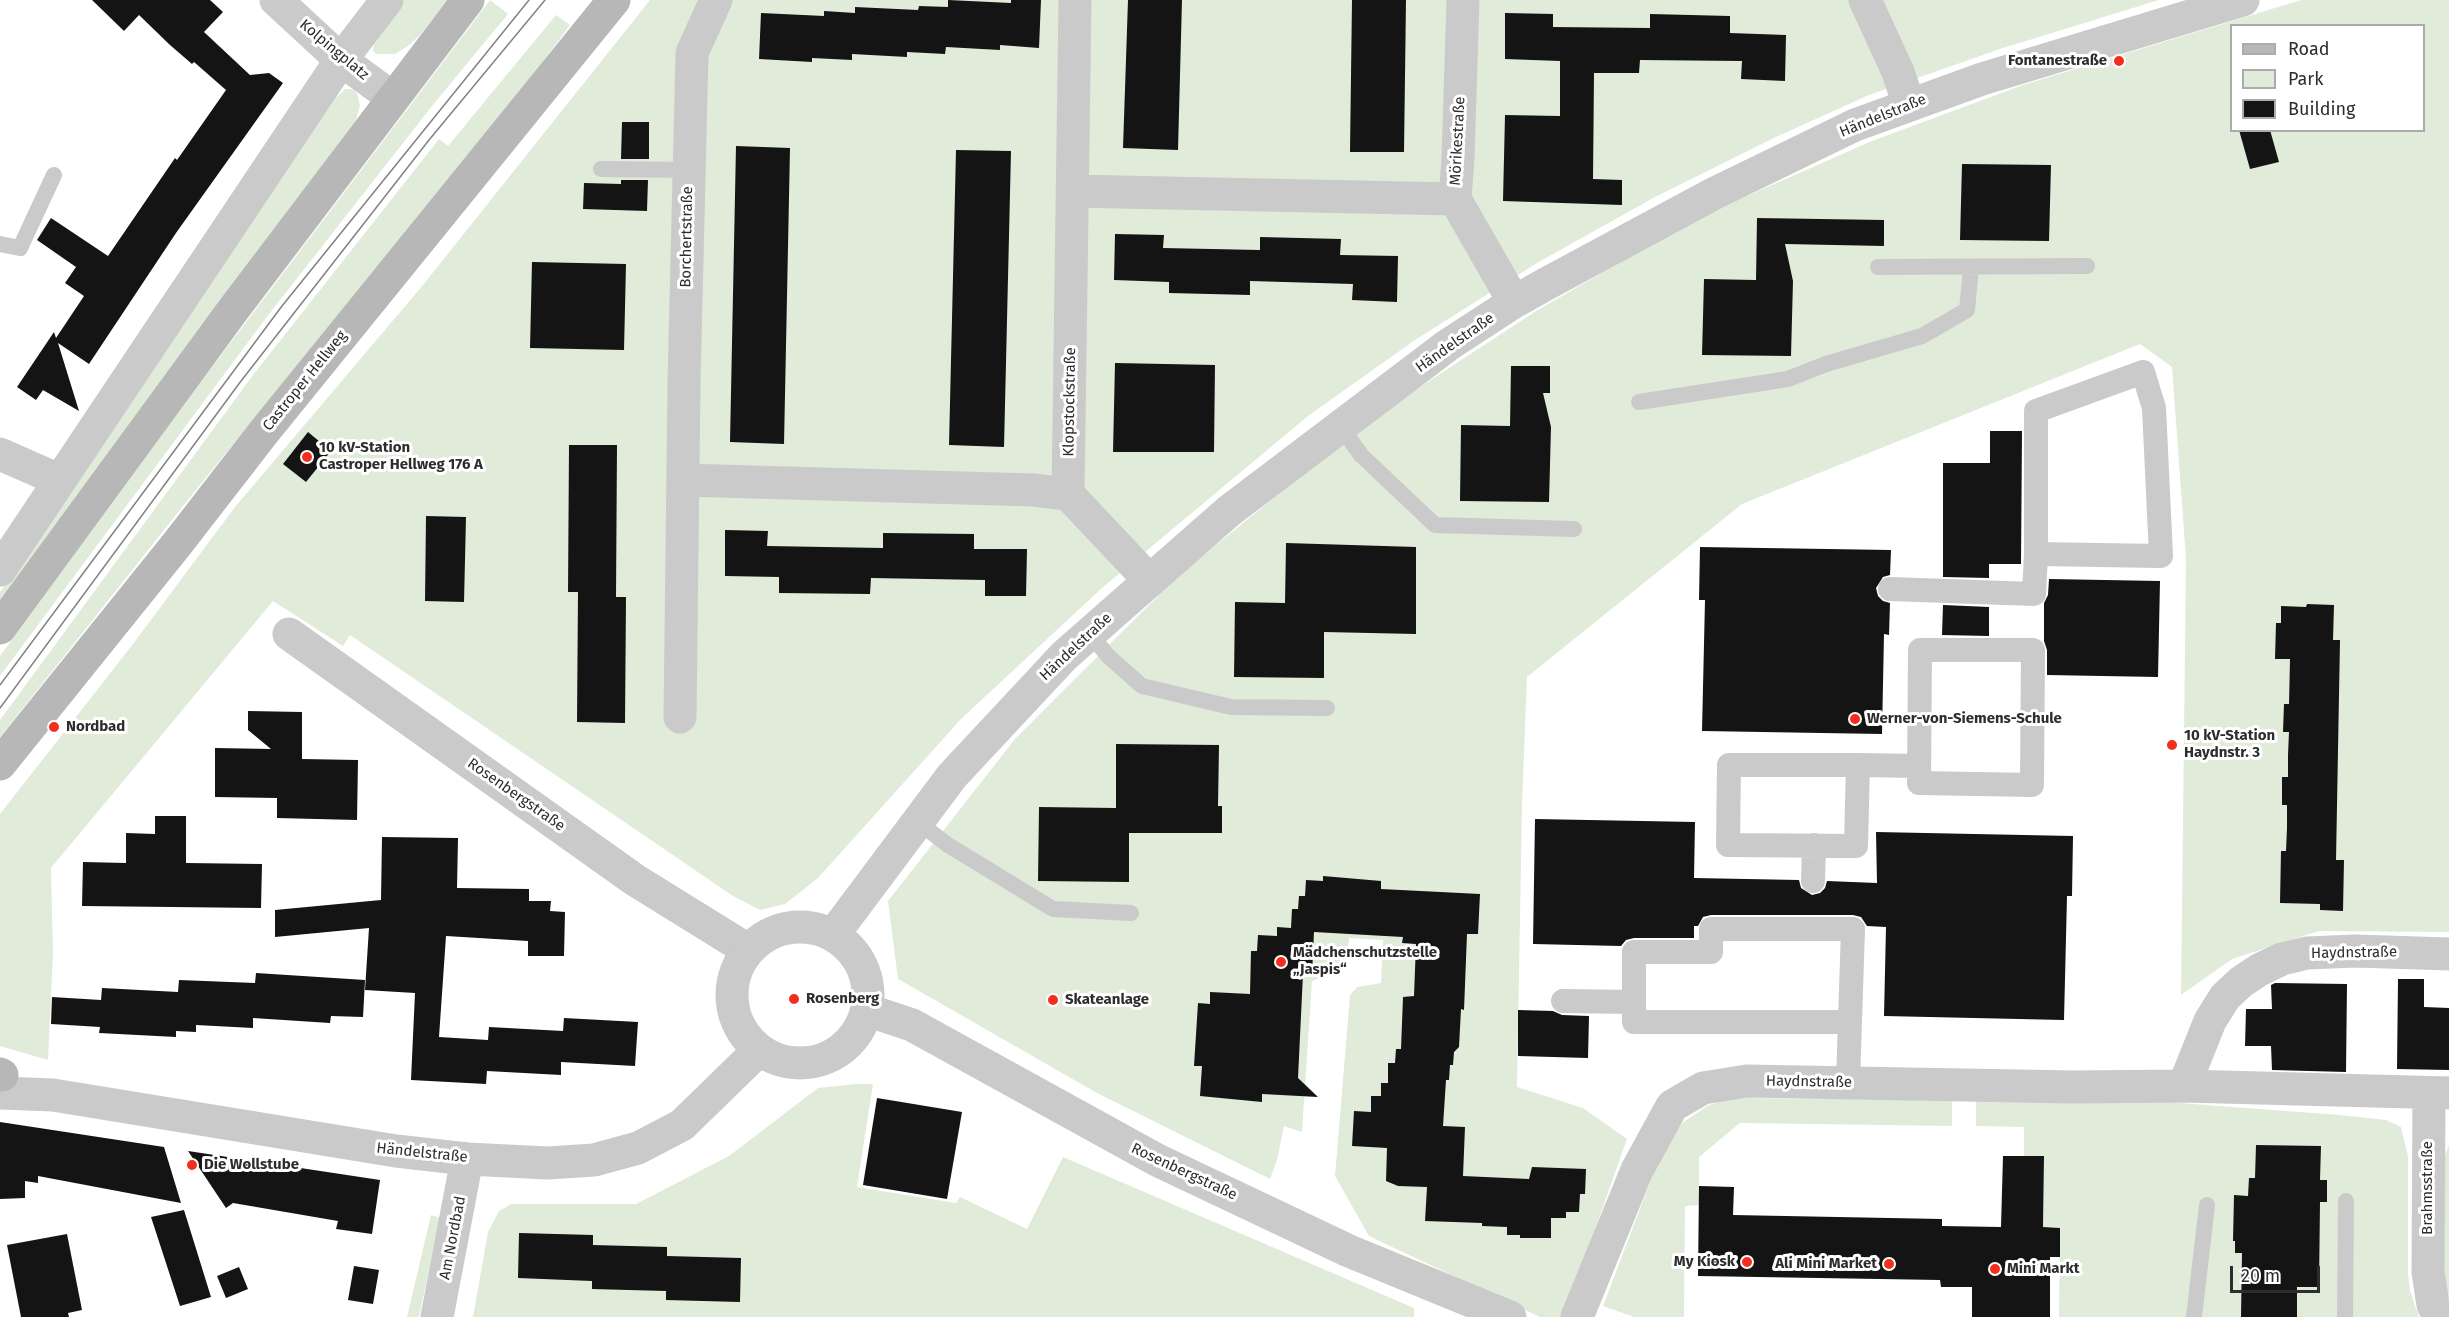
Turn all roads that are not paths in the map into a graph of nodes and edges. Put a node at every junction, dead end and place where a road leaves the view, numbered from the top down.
1 (276, 0) edge
2 (387, 0) edge
3 (468, 0) edge
4 (614, 0) edge
5 (716, 0) edge
6 (1075, 0) edge
7 (1463, 0) edge
8 (1865, 0) edge
9 (2243, 0) edge
10 (341, 60) junction
11 (393, 98) junction
12 (1910, 105) junction
13 (601, 169) dead end
14 (688, 170) junction
15 (54, 175) dead end
16 (1072, 191) junction
17 (1455, 199) junction
18 (0, 244) edge
19 (2087, 266) dead end
20 (1878, 267) dead end
21 (1971, 268) junction
22 (1514, 302) junction
23 (1639, 402) dead end
24 (1341, 427) junction
25 (0, 454) edge
26 (59, 480) junction
27 (683, 480) junction
28 (1068, 494) junction
29 (1574, 529) dead end
30 (2036, 554) junction
31 (0, 570) edge
32 (1150, 580) junction
33 (1890, 589) dead end
34 (0, 628) edge
35 (1089, 633) junction
36 (289, 634) dead end
37 (1327, 708) dead end
38 (680, 717) dead end
39 (0, 764) edge
40 (1858, 765) junction
41 (1919, 766) junction
42 (919, 823) junction
43 (1814, 845) junction
44 (1813, 881) dead end
45 (1131, 913) dead end
46 (833, 935) junction
47 (748, 950) junction
48 (2449, 954) edge
49 (1563, 1001) dead end
50 (1634, 1002) junction
51 (867, 1010) junction
52 (1849, 1022) junction
53 (758, 1051) junction
54 (0, 1079) edge
55 (1848, 1082) junction
56 (2184, 1086) junction
57 (2439, 1093) edge
58 (467, 1159) junction
59 (2346, 1201) dead end
60 (2207, 1205) dead end
61 (437, 1317) edge
62 (1510, 1317) edge
63 (1577, 1317) edge
64 (2194, 1317) edge
65 (2345, 1317) edge
66 (2439, 1317) edge

1 - 10 street, Kolpingplatz
2 - 10 street
3 - 11 main road
4 - 39 main road, Castroper Hellweg
5 - 14 street, Borchertstraße
6 - 16 street, Klopstockstraße
7 - 17 street, Mörikestraße
8 - 12 street
9 - 12 street, Händelstraße
10 - 11 street, Kolpingplatz
10 - 26 street
11 - 34 main road
12 - 22 street, Händelstraße
13 - 14 lane
14 - 27 street, Borchertstraße
15 - 18 lane
16 - 17 street
16 - 28 street, Klopstockstraße
17 - 22 street, Mörikestraße
19 - 21 lane
20 - 21 lane
21 - 23 lane
22 - 24 street, Händelstraße
24 - 29 lane
24 - 32 street, Händelstraße
25 - 26 street
26 - 31 street
27 - 28 street
27 - 38 street, Borchertstraße
28 - 32 street
30 - 30 street
30 - 33 street
32 - 35 street, Händelstraße
35 - 37 lane
35 - 42 street, Händelstraße
36 - 47 street, Rosenbergstraße
40 - 41 street
40 - 43 street
40 - 43 street
41 - 41 street
42 - 45 lane
42 - 46 street, Händelstraße
43 - 44 street
46 - 47 street
46 - 51 street
47 - 53 street
48 - 56 street, Haydnstraße
49 - 50 street
50 - 52 street
50 - 52 street
51 - 53 street
51 - 62 street, Rosenbergstraße
52 - 55 street
53 - 58 street, Händelstraße
54 - 58 street, Händelstraße
55 - 56 street, Haydnstraße
55 - 63 street, Haydnstraße
56 - 57 street, Haydnstraße
57 - 66 street, Brahmsstraße
58 - 61 street, Am Nordbad
59 - 65 lane
60 - 64 lane

